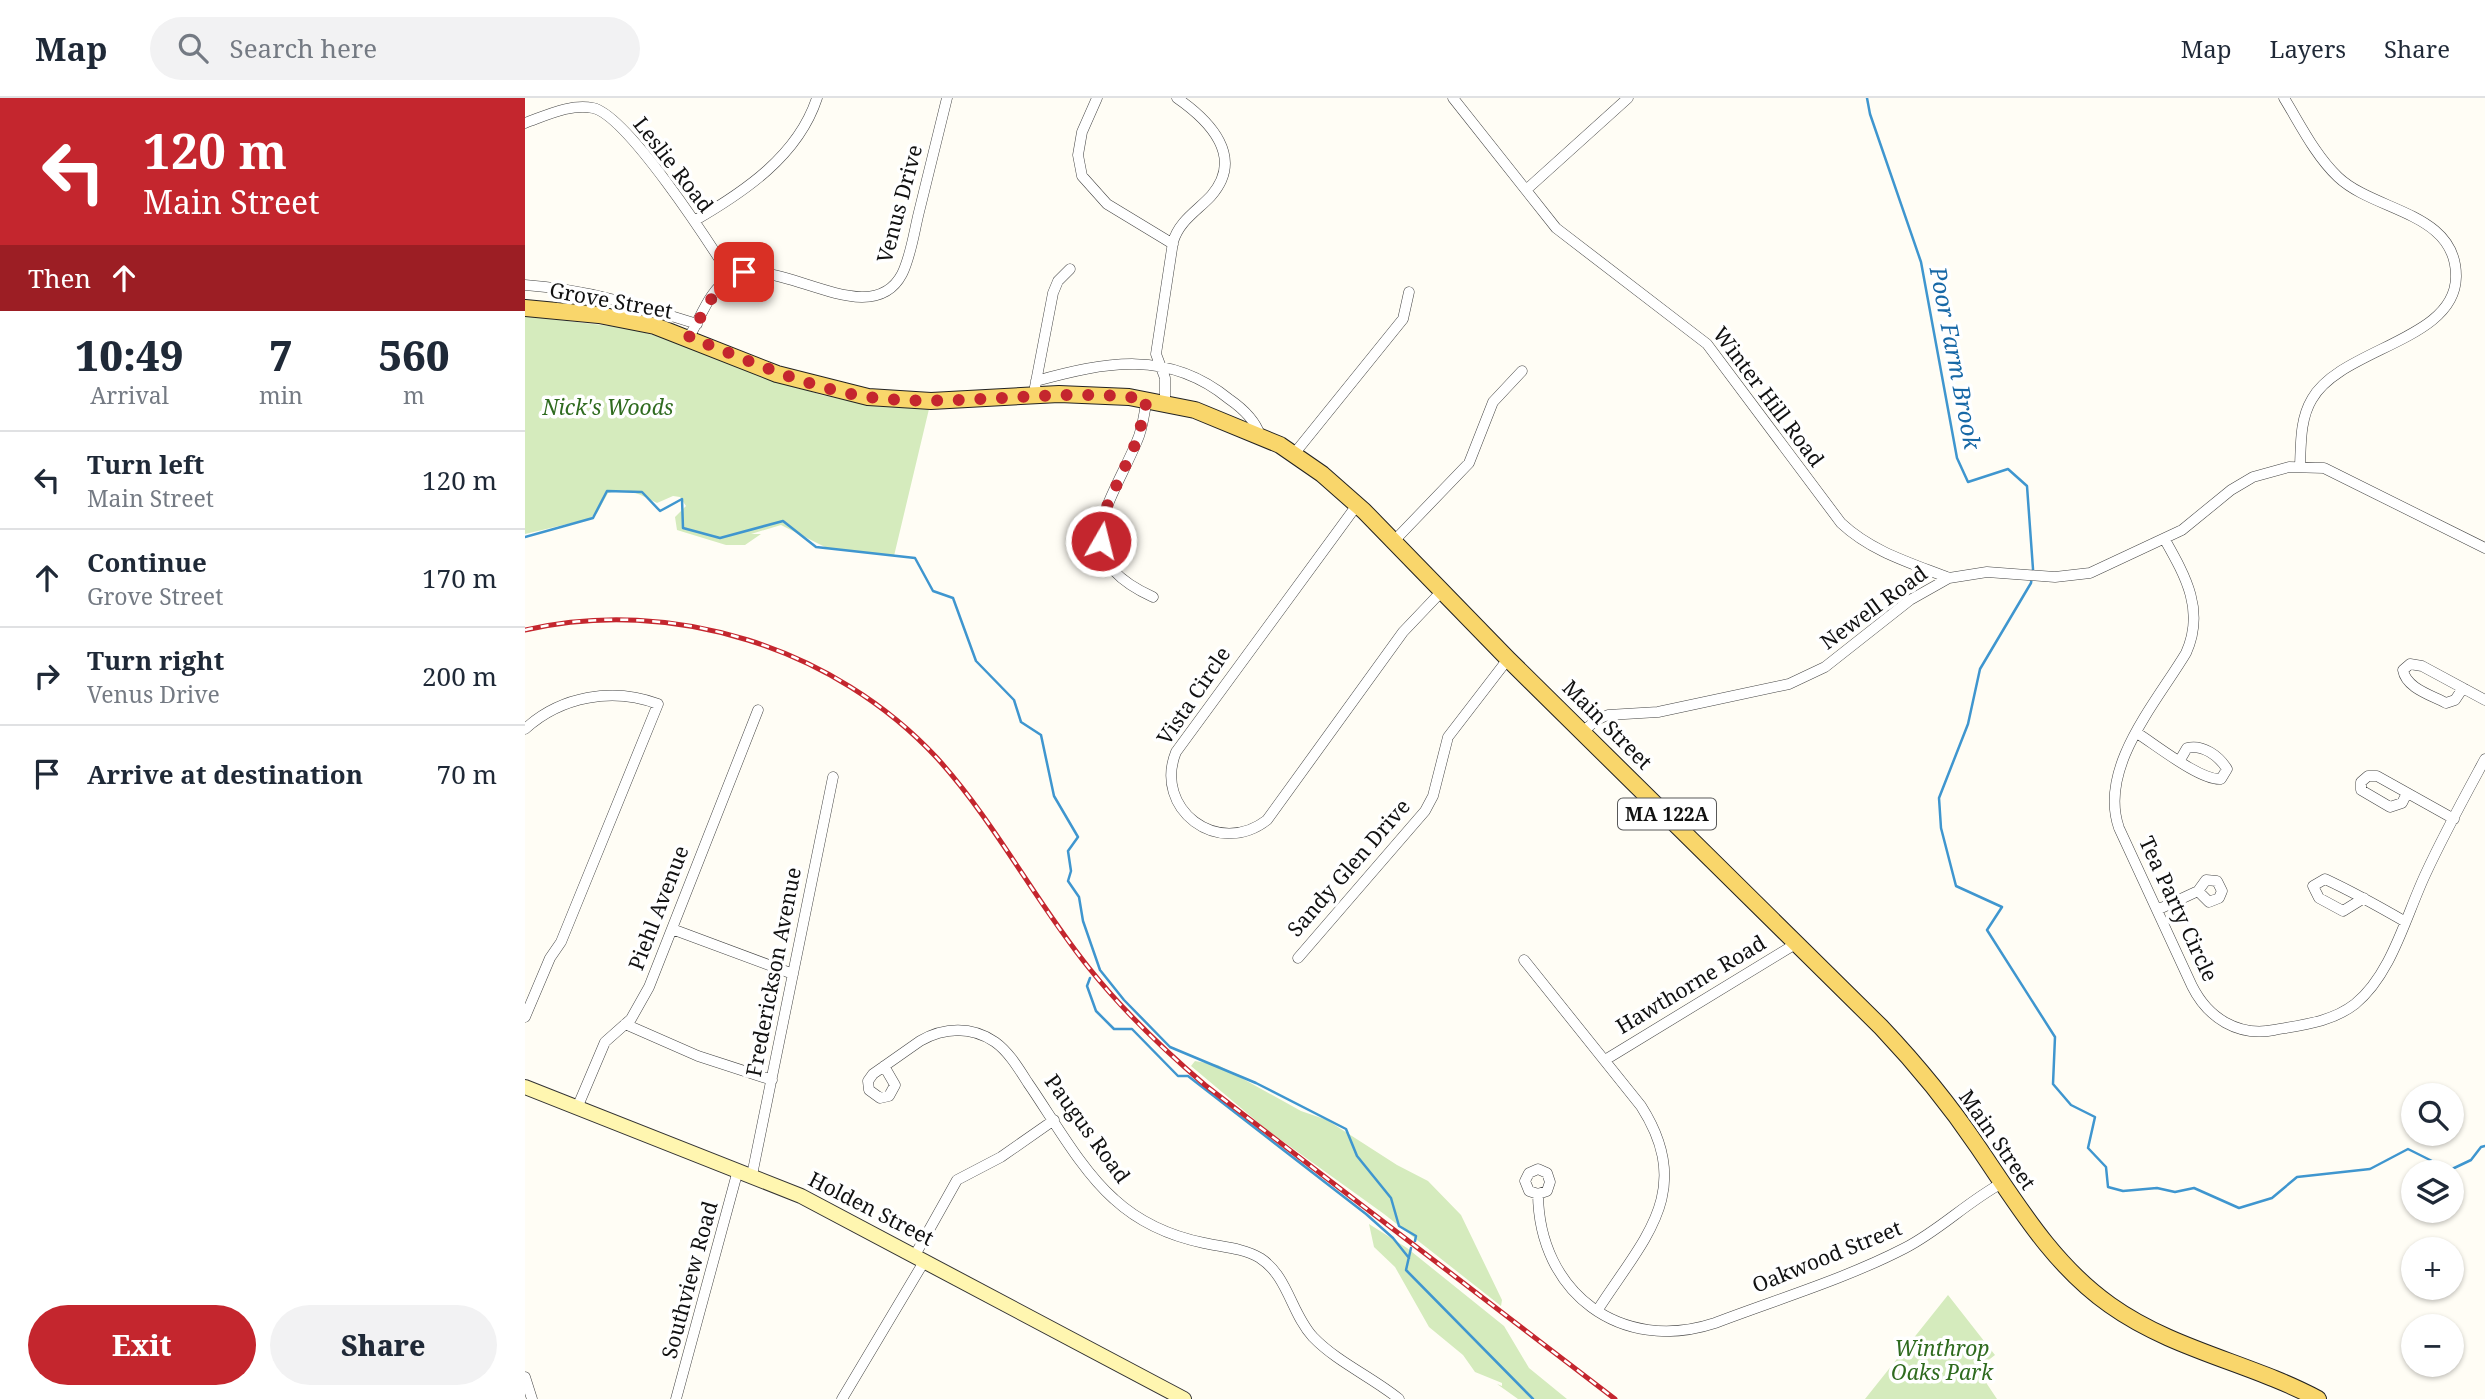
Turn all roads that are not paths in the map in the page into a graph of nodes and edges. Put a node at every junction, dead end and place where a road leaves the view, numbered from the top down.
1 (817, 98) edge
2 (947, 98) edge
3 (1097, 98) edge
4 (1177, 98) edge
5 (1453, 98) edge
6 (1628, 98) edge
7 (2284, 98) edge
8 (525, 123) edge
9 (1526, 190) junction
10 (694, 221) junction
11 (1173, 244) junction
12 (1070, 269) dead end
13 (731, 277) junction
14 (525, 285) edge
15 (1409, 292) dead end
16 (525, 308) edge
17 (693, 331) junction
18 (1160, 366) junction
19 (1522, 371) dead end
20 (1035, 388) junction
21 (1147, 399) junction
22 (931, 401) joint
23 (1165, 402) junction
24 (1260, 435) junction
25 (1294, 454) junction
26 (2300, 466) junction
27 (1357, 505) junction
28 (2165, 540) junction
29 (1394, 541) junction
30 (2485, 548) edge
31 (1949, 578) junction
32 (1442, 591) junction
33 (1153, 597) dead end
34 (1508, 659) junction
35 (2463, 688) junction
36 (2485, 700) edge
37 (758, 710) dead end
38 (525, 729) edge
39 (1584, 731) junction
40 (2137, 733) junction
41 (2485, 759) edge
42 (2180, 760) junction
43 (833, 777) dead end
44 (2407, 793) dead end
45 (2454, 819) junction
46 (2199, 891) dead end
47 (2364, 898) junction
48 (2157, 910) junction
49 (2404, 921) junction
50 (672, 929) junction
51 (1797, 943) junction
52 (1298, 958) dead end
53 (1524, 960) dead end
54 (793, 974) junction
55 (525, 1017) edge
56 (625, 1024) junction
57 (1605, 1060) junction
58 (884, 1066) dead end
59 (772, 1080) junction
60 (525, 1087) edge
61 (577, 1108) junction
62 (1053, 1119) junction
63 (745, 1173) junction
64 (2002, 1183) junction
65 (1538, 1195) dead end
66 (920, 1258) junction
67 (1597, 1311) junction
68 (525, 1377) edge
69 (532, 1399) edge
70 (676, 1399) edge
71 (842, 1399) edge
72 (1184, 1399) edge
73 (1399, 1399) edge
74 (2318, 1399) edge

1 - 10 street
2 - 13 street, Venus Drive
3 - 11 street
4 - 11 street
5 - 9 street, Winter Hill Road
6 - 9 street
7 - 26 street
8 - 10 street, Leslie Road
9 - 31 street, Winter Hill Road
10 - 13 street, Leslie Road
11 - 18 street
12 - 20 street
13 - 17 street
14 - 17 street
15 - 25 street
16 - 17 main road, Grove Street / MA 122A
17 - 22 main road, Grove Street / MA 122A
18 - 20 street
18 - 23 street
18 - 24 street
19 - 29 street
20 - 21 main road, Main Street / MA 122A
20 - 22 main road, Main Street / MA 122A
21 - 23 main road, Main Street / MA 122A
21 - 33 street
23 - 24 main road, Main Street / MA 122A
24 - 25 main road, Main Street / MA 122A
25 - 27 main road, Main Street / MA 122A
26 - 28 street, Newell Road
26 - 30 street, Newell Road
27 - 29 main road, Main Street / MA 122A
27 - 32 street, Vista Circle
28 - 31 street, Newell Road
28 - 40 street, Tea Party Circle
29 - 32 main road, Main Street / MA 122A
31 - 39 street, Newell Road
32 - 34 main road, Main Street / MA 122A
34 - 39 main road, Main Street / MA 122A
34 - 52 street, Sandy Glen Drive
35 - 35 street
35 - 36 street
37 - 50 street, Piehl Avenue
38 - 55 street
39 - 51 main road, Main Street / MA 122A
40 - 42 street
40 - 48 street, Tea Party Circle
41 - 45 street, Tea Party Circle
42 - 42 street
43 - 54 street, Frederickson Avenue
44 - 45 street
45 - 49 street, Tea Party Circle
46 - 48 street
47 - 47 street
47 - 49 street
48 - 49 street, Tea Party Circle
50 - 54 street
50 - 56 street, Piehl Avenue
51 - 57 street, Hawthorne Road
51 - 64 main road, Main Street / MA 122A
53 - 57 street
54 - 59 street, Frederickson Avenue
56 - 59 street
56 - 61 street, Piehl Avenue
57 - 67 street
58 - 62 street, Paugus Road
59 - 63 street, Frederickson Avenue
60 - 61 main road, Holden Street
61 - 63 main road, Holden Street
62 - 66 street
62 - 73 street, Paugus Road
63 - 66 main road, Holden Street
63 - 70 street, Southview Road
64 - 67 street, Oakwood Street
64 - 74 main road, Main Street / MA 122A
65 - 67 street, Oakwood Street
66 - 71 street
66 - 72 main road, Holden Street
68 - 69 street

